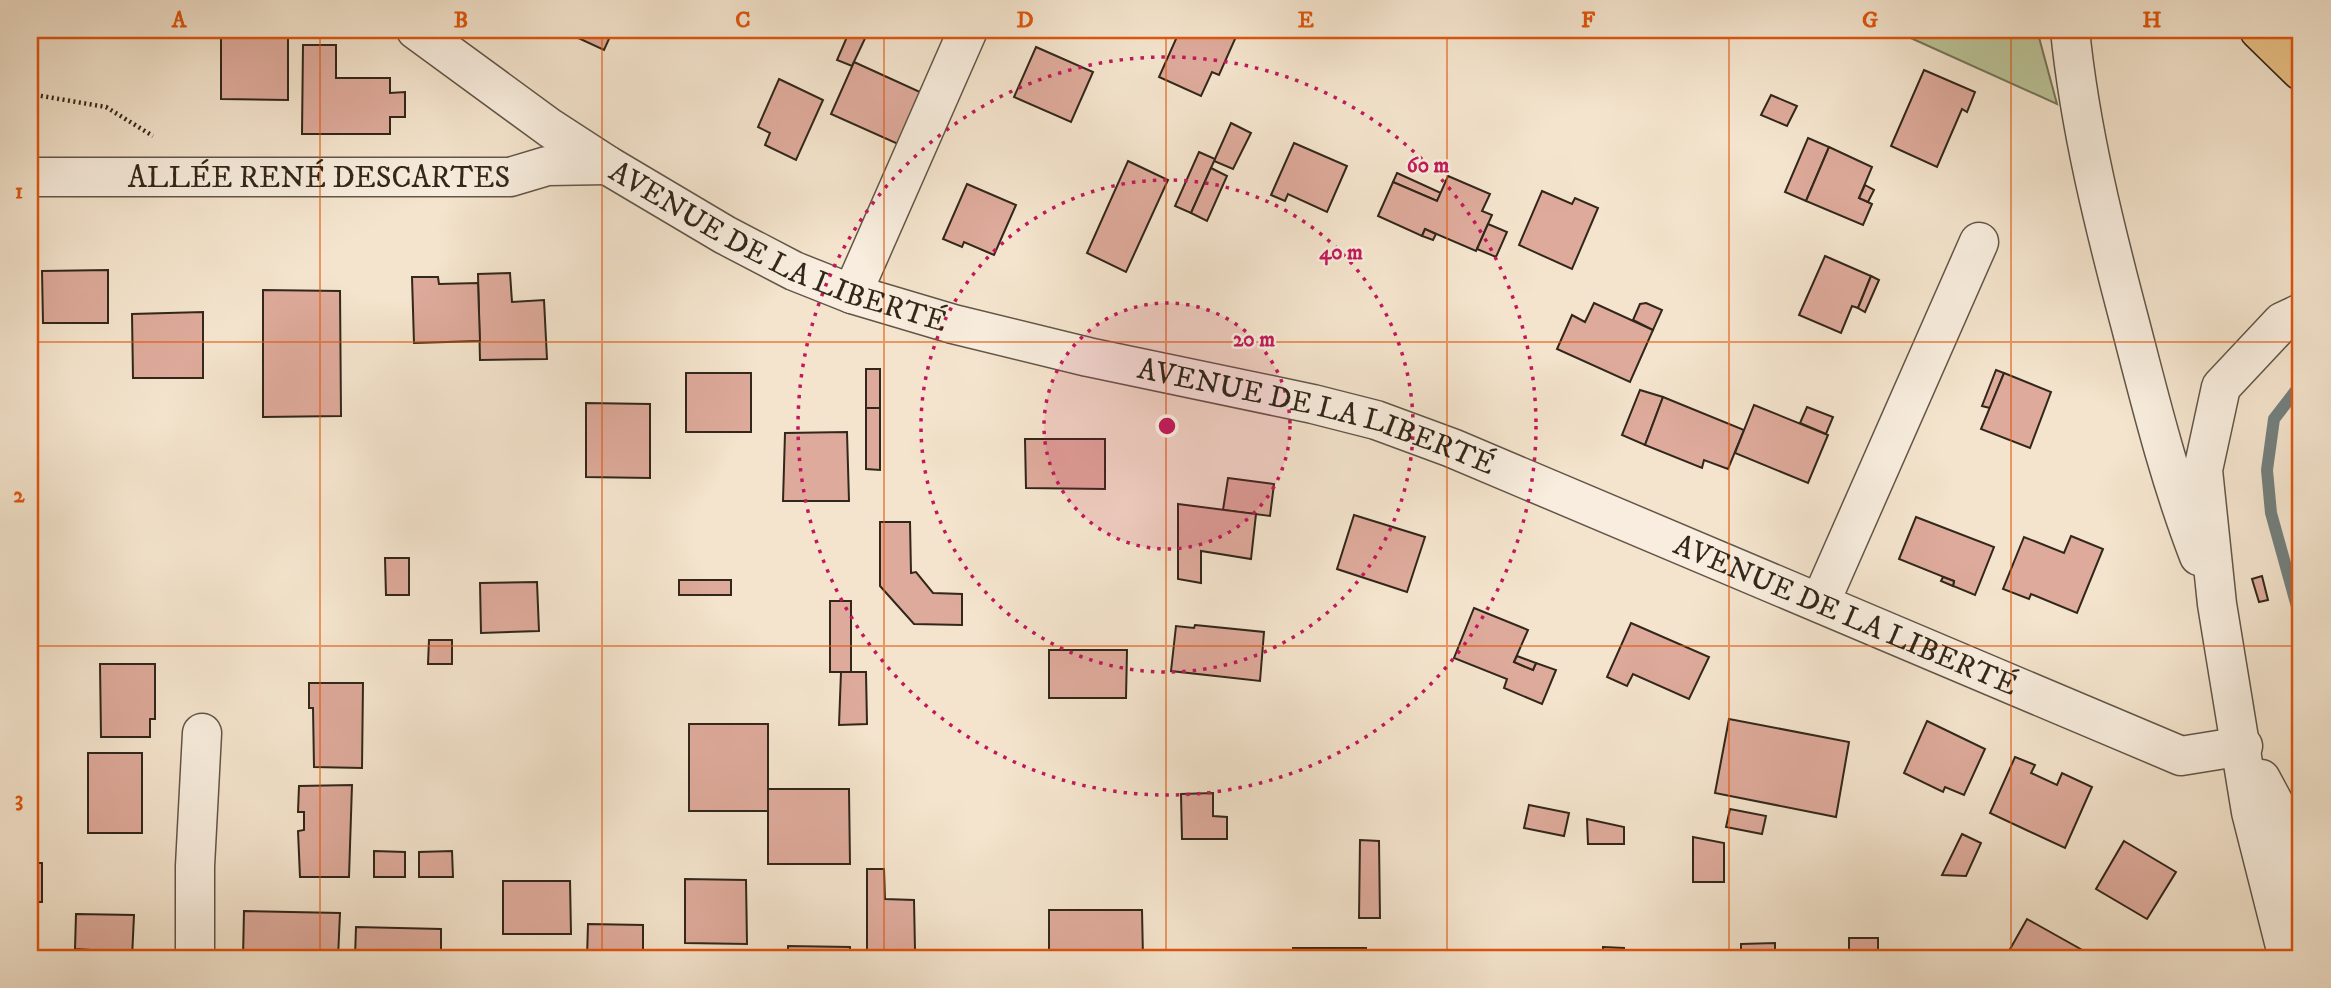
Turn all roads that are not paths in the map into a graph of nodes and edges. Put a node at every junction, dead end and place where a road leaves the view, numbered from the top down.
1 (416, 30) edge
2 (968, 30) edge
3 (2070, 30) edge
4 (2259, 30) edge
5 (2301, 71) edge
6 (607, 165) junction
7 (30, 177) edge
8 (1979, 242) dead end
9 (852, 294) junction
10 (2301, 313) edge
11 (1820, 603) junction
12 (2217, 604) junction
13 (202, 733) dead end
14 (2243, 746) junction
15 (2301, 883) edge
16 (195, 958) edge
17 (2288, 958) edge

1 - 6 street, AVENUE DE LA LIBERTÉ
2 - 9 street
3 - 12 street
4 - 5 main road
6 - 7 street, ALLÉE RENÉ DESCARTES
6 - 9 street, AVENUE DE LA LIBERTÉ
8 - 11 street
9 - 11 street, AVENUE DE LA LIBERTÉ
10 - 12 street
11 - 14 street, AVENUE DE LA LIBERTÉ
12 - 14 street
13 - 16 street
14 - 15 street
14 - 17 street

